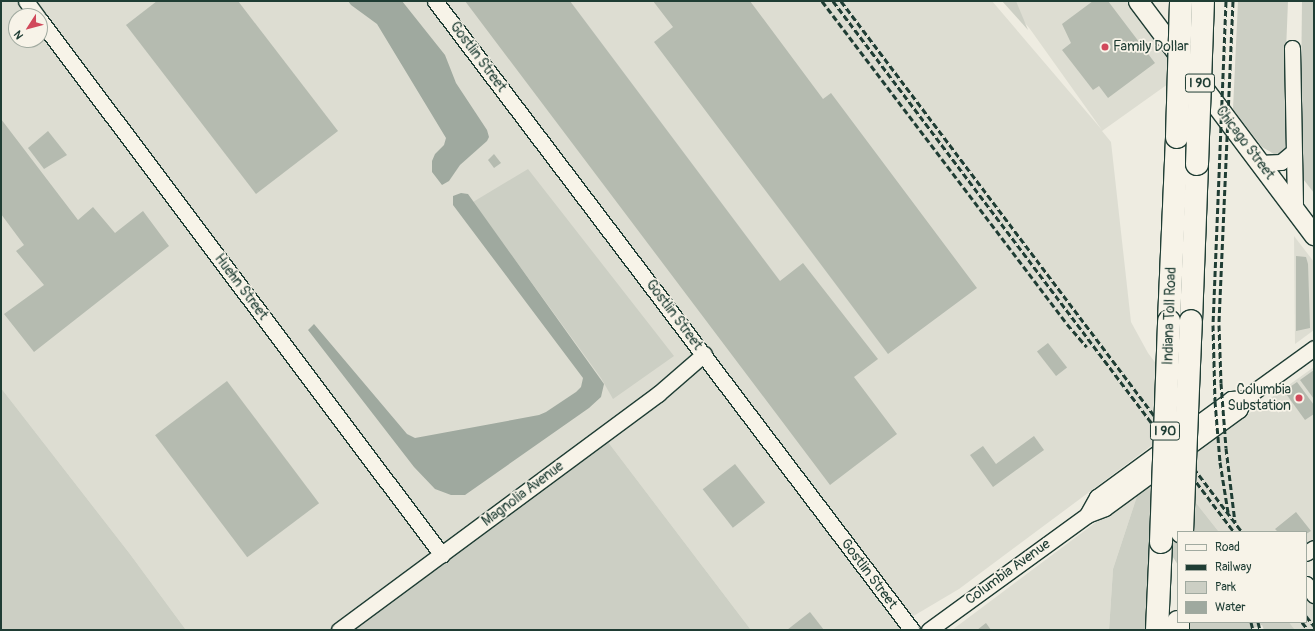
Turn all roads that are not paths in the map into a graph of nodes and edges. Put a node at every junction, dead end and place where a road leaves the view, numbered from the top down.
1 (435, 1) edge
2 (1138, 1) edge
3 (1182, 1) edge
4 (1203, 1) edge
5 (48, 31) edge
6 (1292, 48) dead end
7 (1294, 152) junction
8 (1260, 163) junction
9 (1295, 209) junction
10 (1314, 234) edge
11 (1314, 348) edge
12 (704, 354) junction
13 (1182, 531) edge
14 (442, 555) junction
15 (1307, 585) edge
16 (1314, 595) edge
17 (339, 630) edge
18 (912, 630) edge
19 (929, 630) edge
20 (1157, 630) edge

1 - 12 street, Gostlin Street
2 - 8 main road, Chicago Street
3 - 20 highway, Indiana Toll Road / I 90, bridge
4 - 13 highway, Indiana Toll Road / I 90, bridge
5 - 14 street, Huehn Street
6 - 7 street
7 - 8 street
7 - 9 street
8 - 9 main road, Chicago Street
9 - 10 main road, Chicago Street
11 - 19 street, Columbia Avenue
12 - 14 street, Magnolia Avenue
12 - 18 street, Gostlin Street
14 - 17 street, Magnolia Avenue
15 - 16 street

